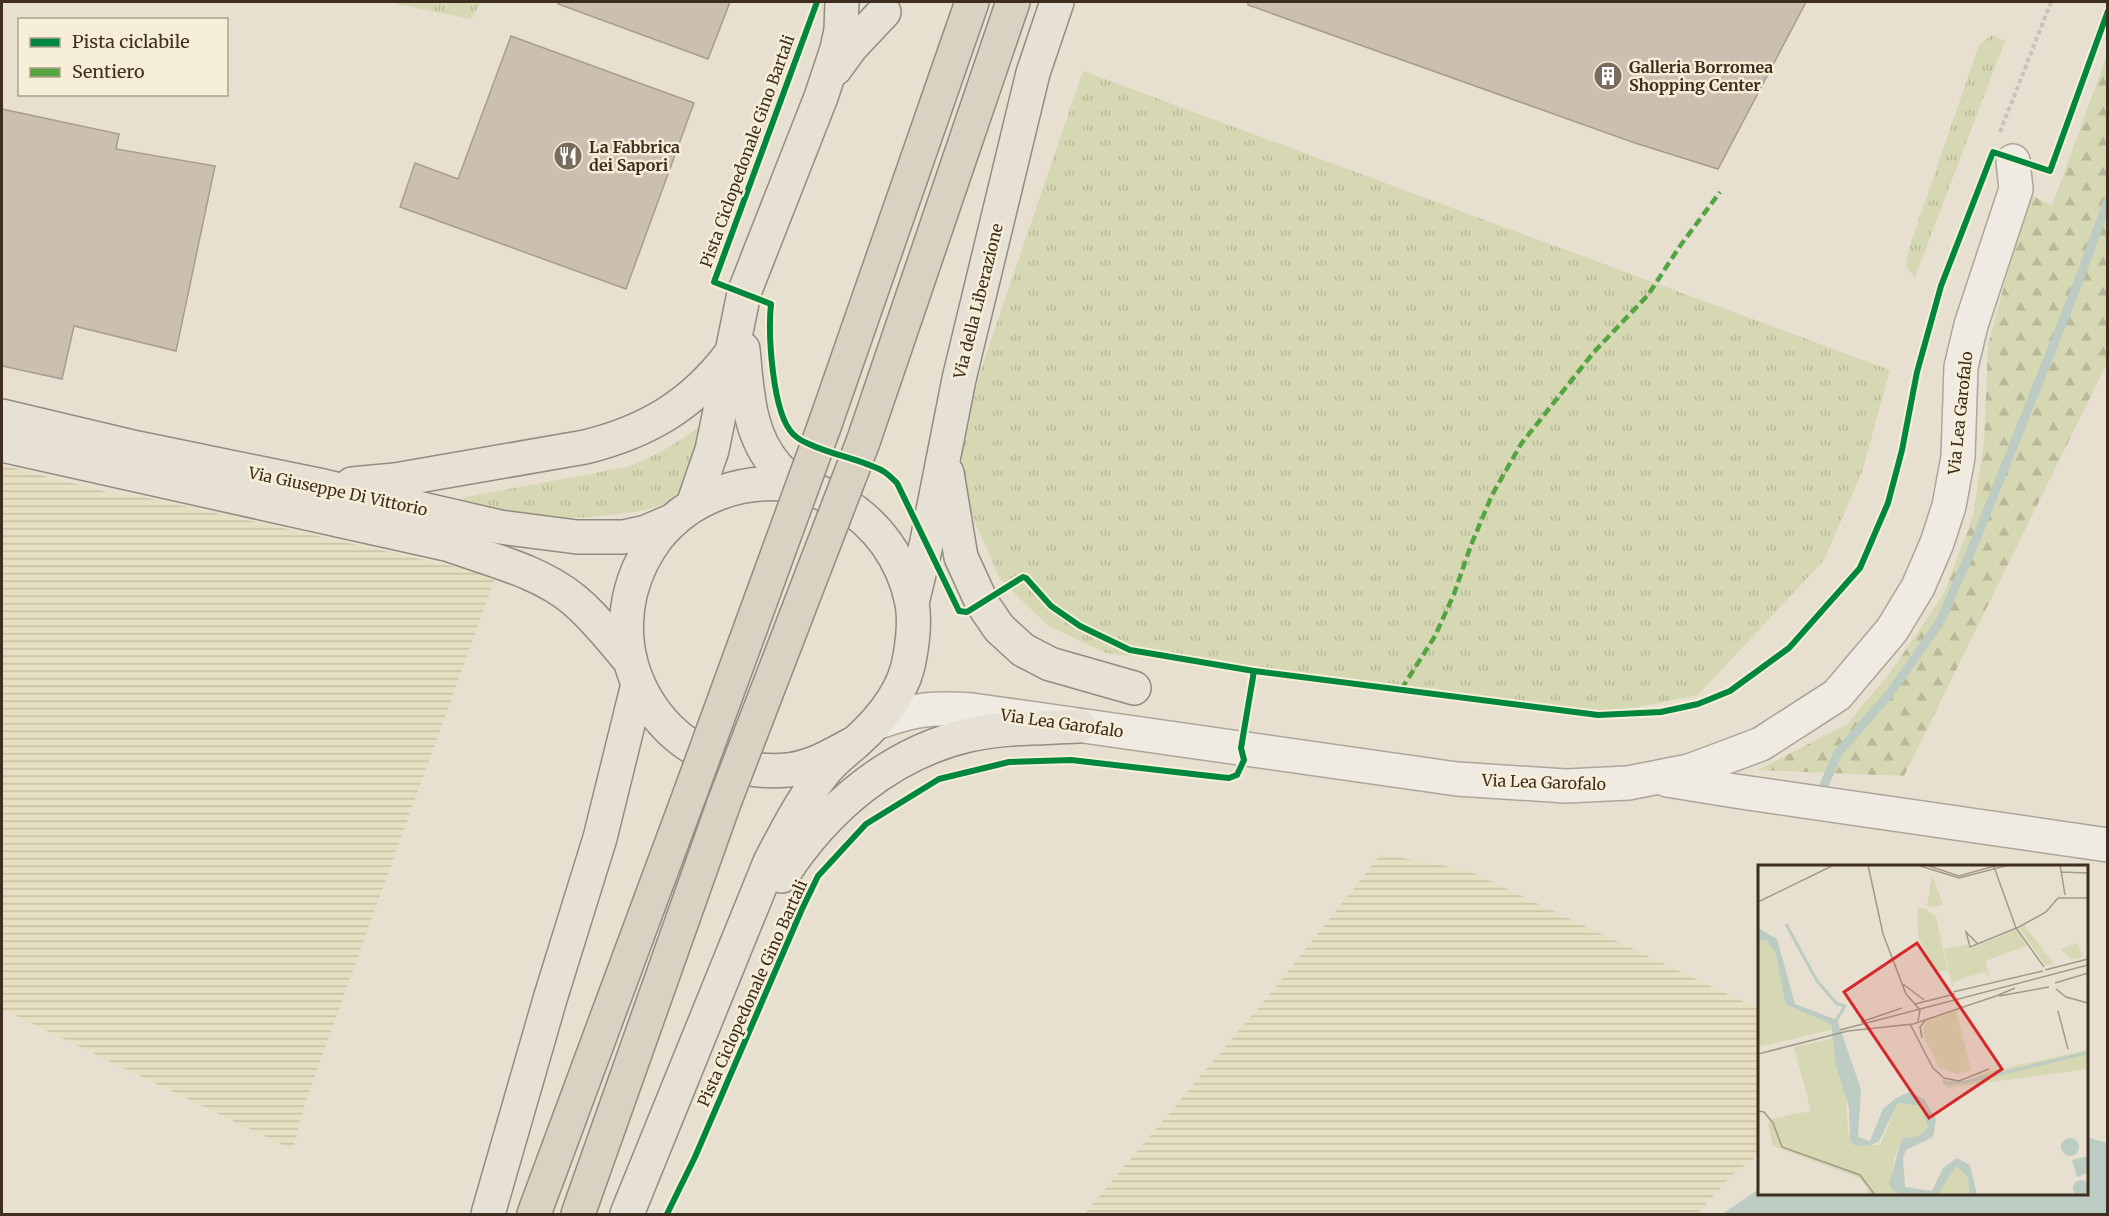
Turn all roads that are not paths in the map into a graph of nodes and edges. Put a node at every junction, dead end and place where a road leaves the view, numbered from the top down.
1 (844, 2) edge
2 (972, 2) edge
3 (1013, 2) edge
4 (1057, 2) edge
5 (890, 7) edge
6 (821, 98) junction
7 (2005, 151) road end
8 (740, 314) junction
9 (730, 356) junction
10 (2, 416) edge
11 (2, 445) edge
12 (944, 450) junction
13 (323, 486) junction
14 (798, 486) junction
15 (684, 512) junction
16 (912, 603) junction
17 (634, 673) junction
18 (1134, 688) dead end
19 (1079, 726) junction
20 (866, 733) junction
21 (1734, 753) junction
22 (1655, 778) junction
23 (1779, 798) junction
24 (2108, 845) edge
25 (698, 1037) junction
26 (488, 1215) edge
27 (534, 1215) edge
28 (578, 1215) edge
29 (627, 1215) edge

1 - 5 main road
1 - 6 main road
2 - 27 highway, bridge
3 - 28 highway, bridge
4 - 12 main road, Via della Liberazione
5 - 6 main road
6 - 8 main road
7 - 21 street, Via Lea Garofalo
8 - 9 main road
8 - 14 main road
9 - 13 main road
9 - 15 main road
10 - 13 main road, Via Giuseppe Di Vittorio
11 - 17 main road, Via Giuseppe Di Vittorio
12 - 16 main road, Via della Liberazione
12 - 18 main road
13 - 15 main road, Via Giuseppe Di Vittorio
14 - 15 main road, Via Giuseppe Di Vittorio
14 - 16 main road
15 - 17 main road
16 - 20 main road
17 - 20 main road
17 - 26 main road
19 - 20 street, Via Lea Garofalo
19 - 22 street, Via Lea Garofalo
19 - 25 main road
20 - 25 main road
21 - 22 street, Via Lea Garofalo
21 - 23 street
22 - 23 street
23 - 24 street
25 - 29 main road

